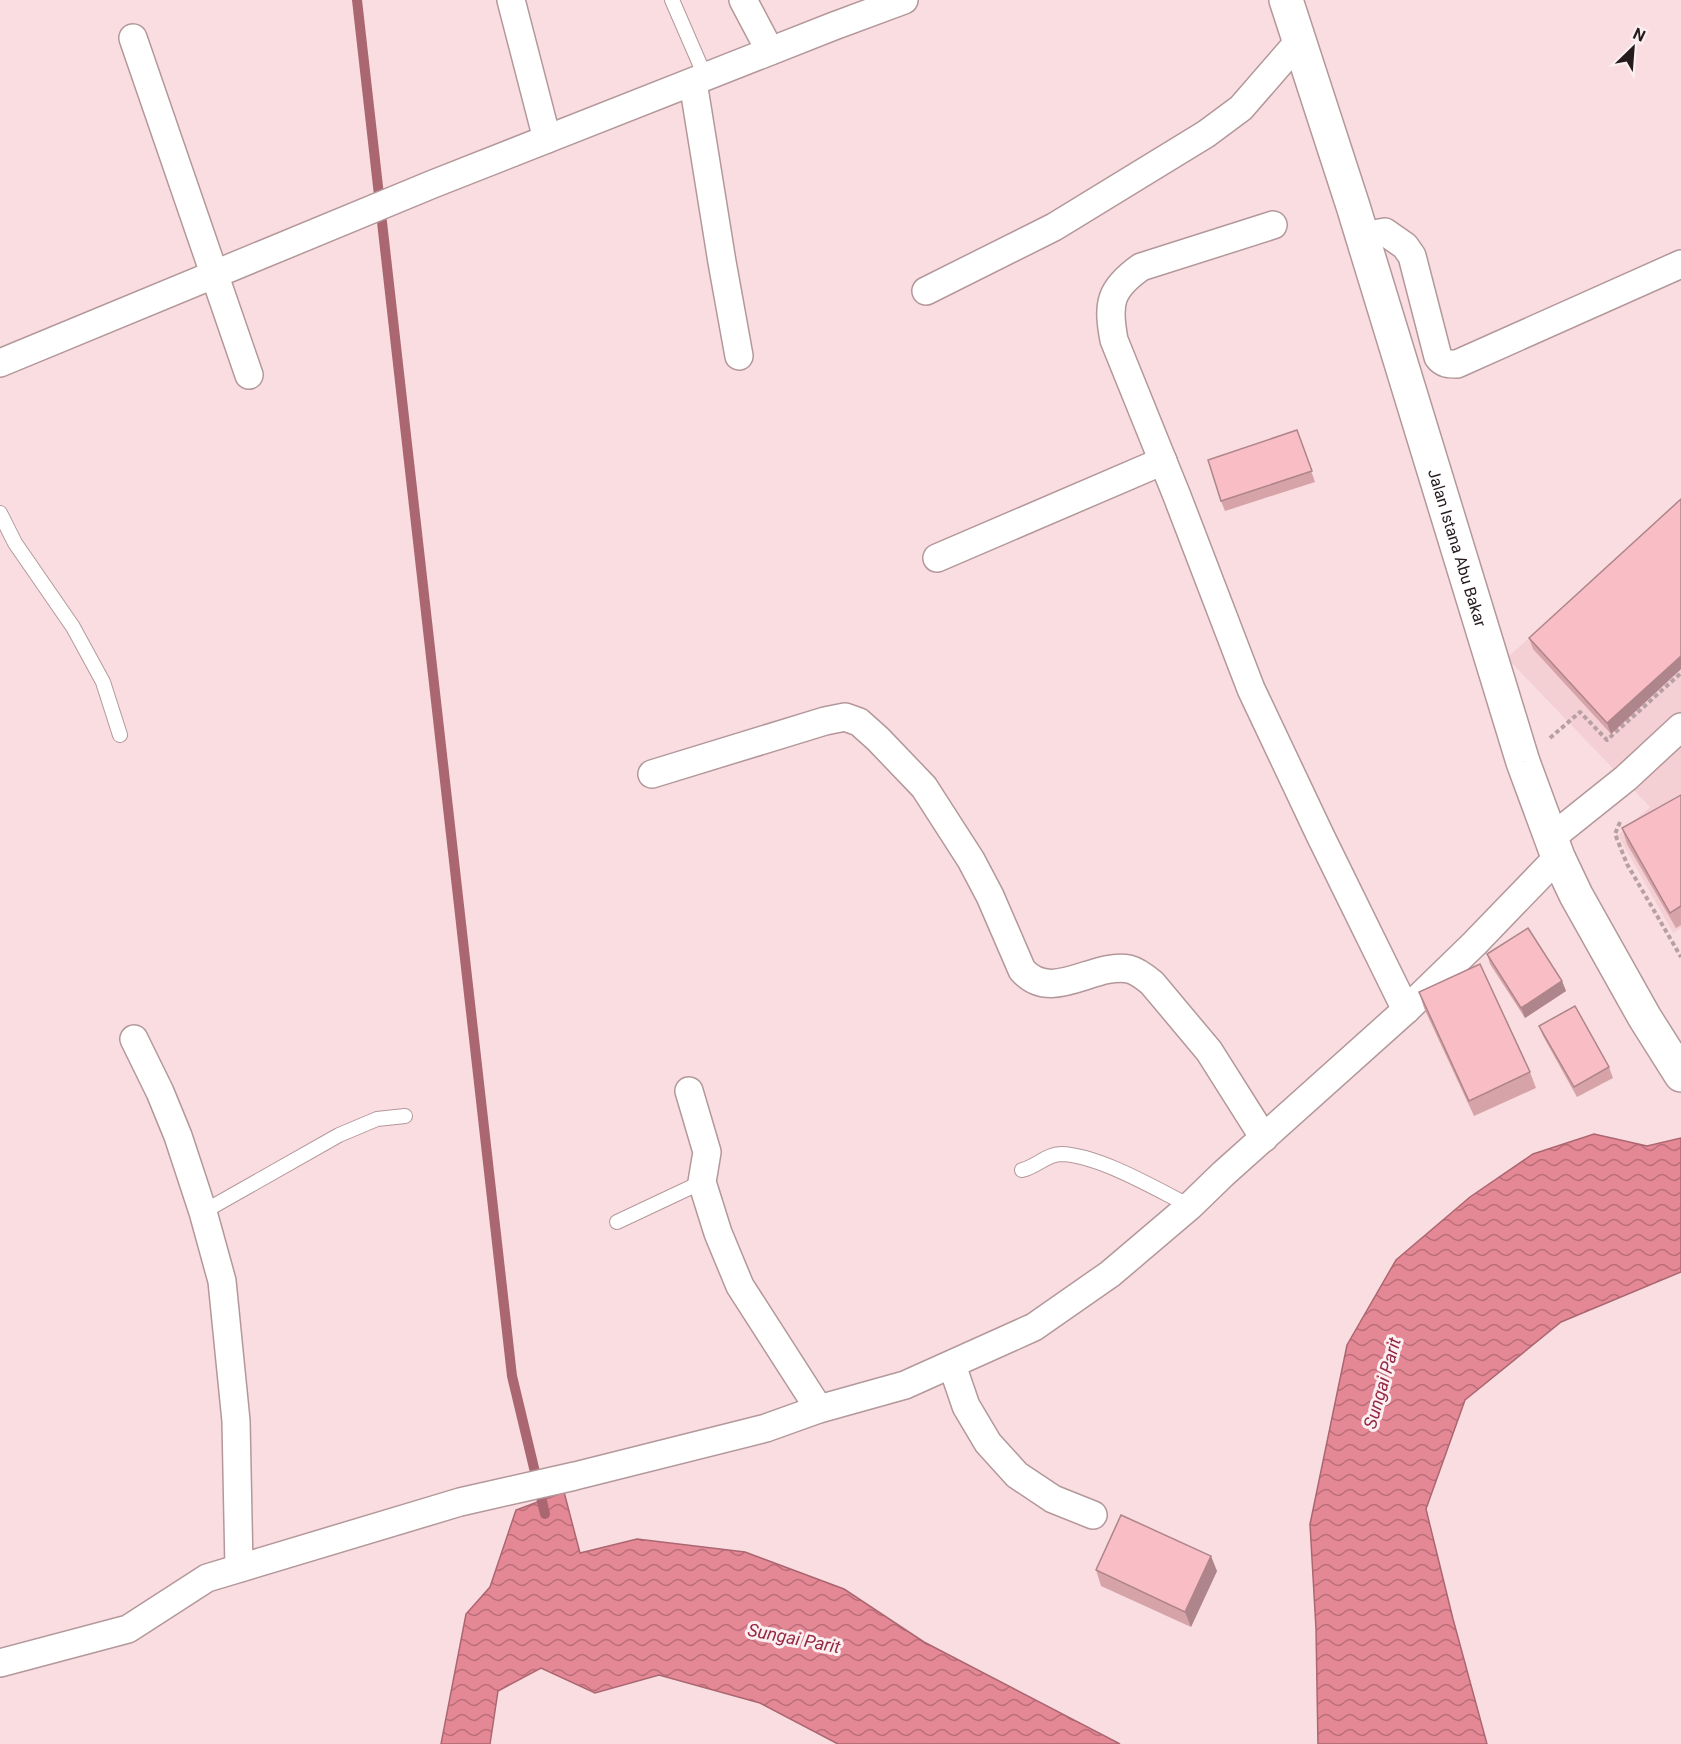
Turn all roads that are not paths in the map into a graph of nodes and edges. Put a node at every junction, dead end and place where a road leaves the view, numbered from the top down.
1 (512, 0) edge
2 (672, 0) edge
3 (743, 0) edge
4 (904, 0) edge
5 (1286, 0) edge
6 (133, 38) dead end
7 (1300, 40) junction
8 (770, 51) junction
9 (699, 79) junction
10 (547, 139) junction
11 (1273, 225) dead end
12 (1362, 236) junction
13 (1681, 264) edge
14 (214, 273) junction
15 (926, 291) dead end
16 (739, 356) dead end
17 (0, 363) edge
18 (249, 375) dead end
19 (1162, 461) junction
20 (0, 513) edge
21 (937, 558) dead end
22 (1681, 727) edge
23 (120, 735) dead end
24 (652, 774) dead end
25 (1555, 847) junction
26 (1406, 1010) junction
27 (134, 1039) dead end
28 (1681, 1075) edge
29 (689, 1091) dead end
30 (405, 1116) dead end
31 (1264, 1138) junction
32 (1022, 1170) dead end
33 (702, 1182) junction
34 (1190, 1206) junction
35 (203, 1212) junction
36 (617, 1222) dead end
37 (952, 1365) junction
38 (819, 1409) junction
39 (1094, 1515) dead end
40 (239, 1568) junction
41 (0, 1663) edge

1 - 10 street
2 - 9 lane
3 - 8 street
4 - 8 street
5 - 7 street, Jalan Istana Abu Bakar
6 - 14 street
7 - 12 street, Jalan Istana Abu Bakar
7 - 15 street
8 - 9 street
9 - 10 street
9 - 16 street
10 - 14 street
11 - 19 street
12 - 13 street
12 - 25 street, Jalan Istana Abu Bakar
14 - 17 street
14 - 18 street
19 - 21 street
19 - 26 street
20 - 23 lane
22 - 25 street
24 - 31 street
25 - 26 street
25 - 28 street, Jalan Istana Abu Bakar
26 - 31 street
27 - 35 street
29 - 33 street
30 - 35 lane
31 - 34 street
32 - 34 lane
33 - 36 lane
33 - 38 street
34 - 37 street
35 - 40 street
37 - 38 street
37 - 39 street
38 - 40 street
40 - 41 street

